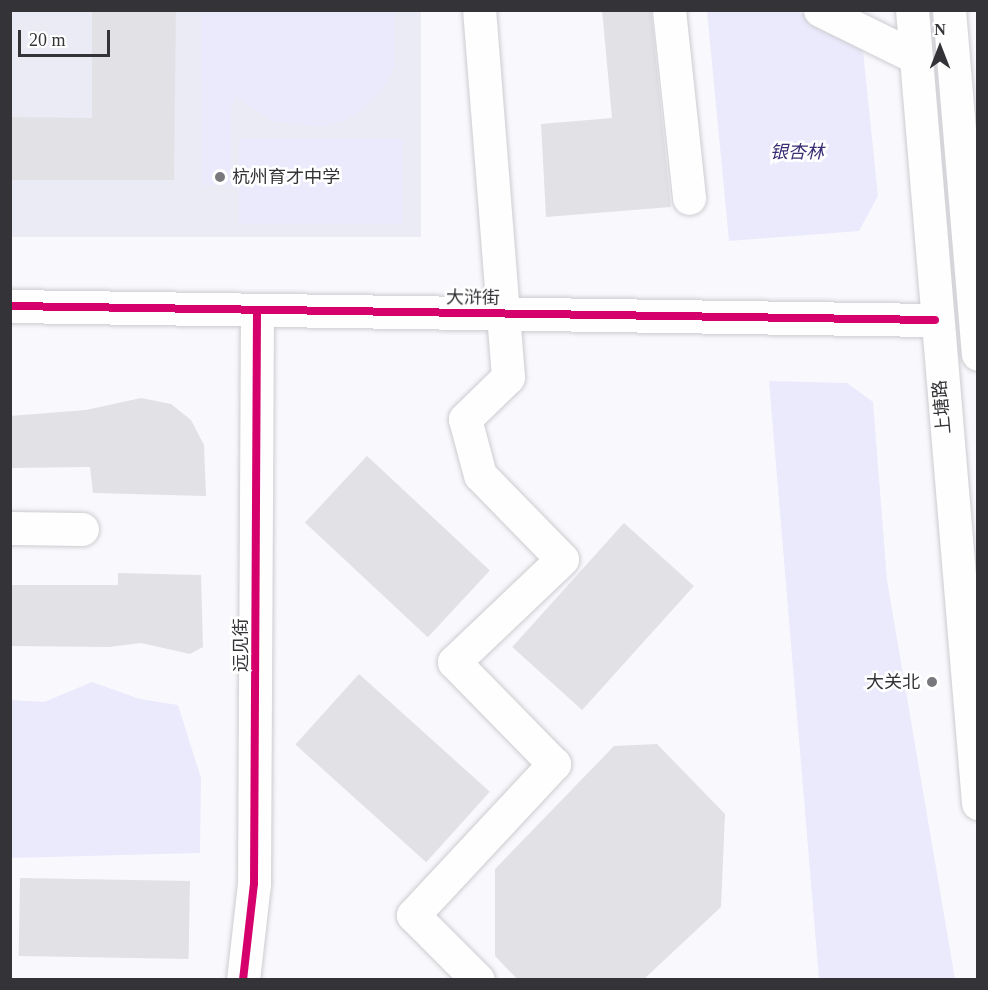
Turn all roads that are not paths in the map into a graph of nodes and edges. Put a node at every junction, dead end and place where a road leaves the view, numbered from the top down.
1 (479, 10) edge
2 (669, 10) edge
3 (820, 10) edge
4 (912, 10) edge
5 (950, 10) edge
6 (915, 57) junction
7 (689, 198) dead end
8 (10, 306) edge
9 (257, 310) junction
10 (504, 313) junction
11 (935, 320) junction
12 (978, 354) edge
13 (10, 528) edge
14 (82, 529) dead end
15 (978, 803) edge
16 (243, 980) edge
17 (477, 980) edge

1 - 10 main road
2 - 7 main road
3 - 6 main road
4 - 6 main road, 上塘路
5 - 12 main road
6 - 11 main road, 上塘路
8 - 9 main road, 大浒街
9 - 10 main road, 大浒街
9 - 16 main road, 远见街
10 - 11 main road, 大浒街
10 - 17 main road
11 - 15 main road, 上塘路
13 - 14 main road

